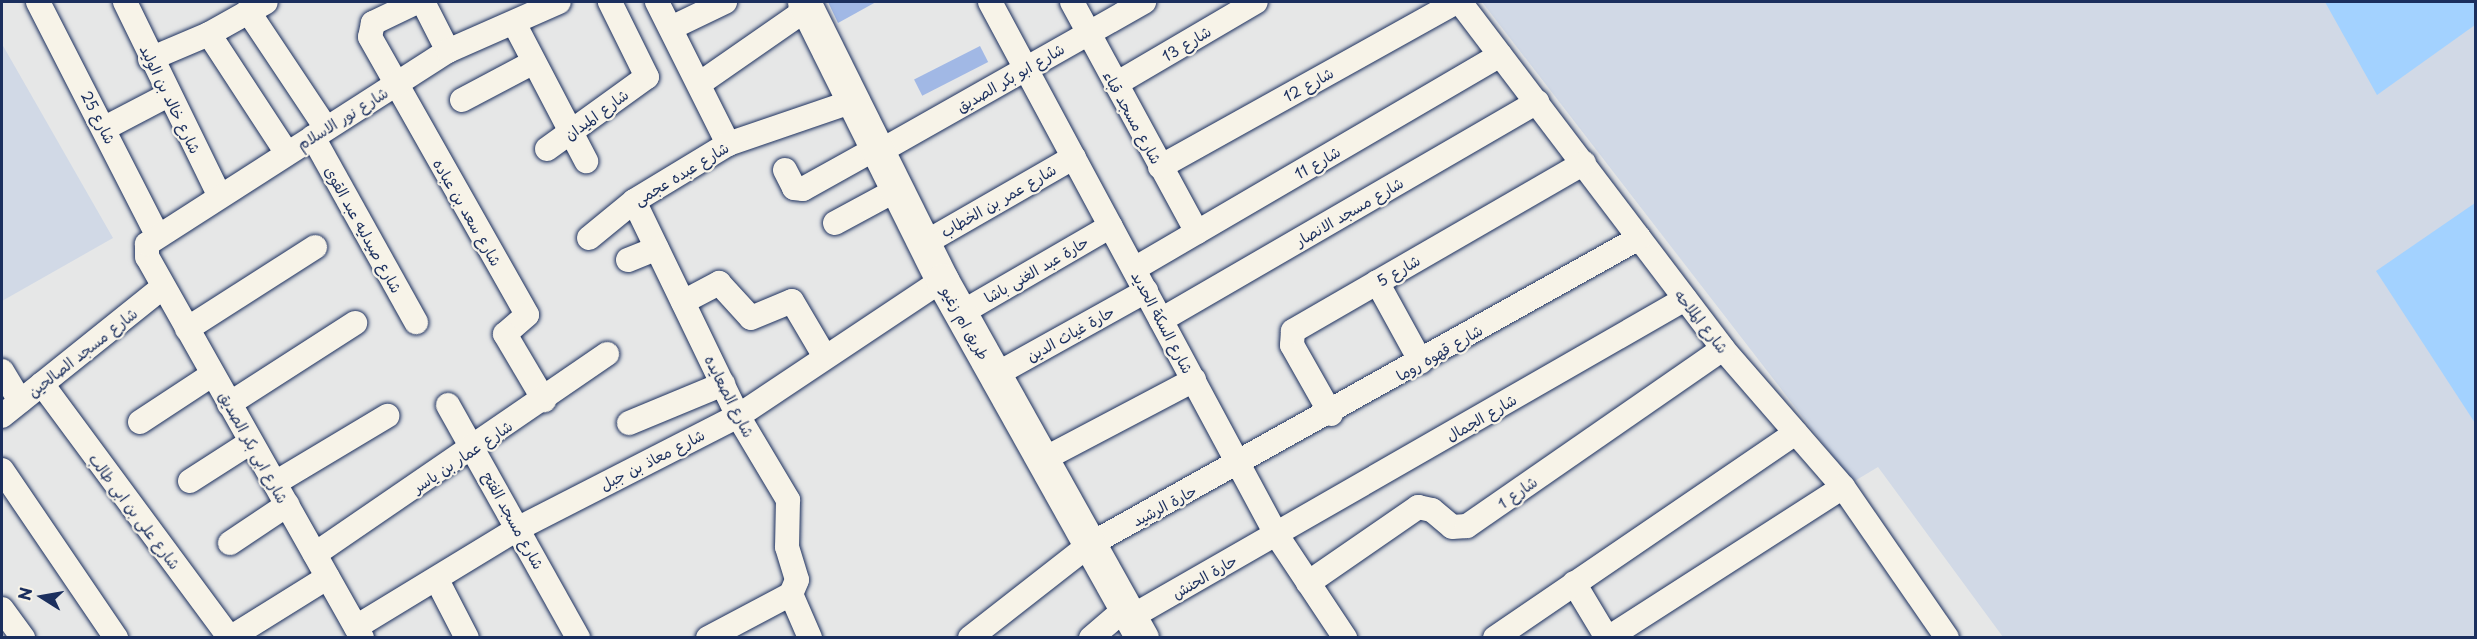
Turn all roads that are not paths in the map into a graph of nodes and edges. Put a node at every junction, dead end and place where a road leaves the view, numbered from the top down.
1 (38, 2) edge
2 (125, 2) edge
3 (417, 2) edge
4 (423, 2) edge
5 (559, 2) edge
6 (610, 2) edge
7 (657, 2) edge
8 (725, 2) edge
9 (990, 2) edge
10 (1072, 2) edge
11 (1144, 2) edge
12 (1256, 2) edge
13 (1458, 2) edge
14 (805, 5) edge
15 (257, 6) edge
16 (514, 22) junction
17 (670, 28) junction
18 (1088, 33) junction
19 (209, 34) junction
20 (448, 51) junction
21 (1500, 55) junction
22 (150, 58) junction
23 (534, 62) junction
24 (1026, 68) junction
25 (396, 84) junction
26 (699, 84) junction
27 (1116, 84) junction
28 (168, 95) junction
29 (462, 100) dead end
30 (851, 102) junction
31 (1538, 102) junction
32 (105, 128) junction
33 (319, 132) junction
34 (571, 132) junction
35 (728, 144) junction
36 (547, 149) dead end
37 (876, 151) junction
38 (287, 153) junction
39 (1074, 157) junction
40 (586, 161) dead end
41 (1584, 163) junction
42 (1160, 166) junction
43 (785, 170) dead end
44 (896, 190) junction
45 (219, 195) junction
46 (634, 201) junction
47 (835, 224) dead end
48 (1111, 226) junction
49 (1197, 232) junction
50 (156, 234) junction
51 (589, 238) dead end
52 (1640, 238) junction
53 (922, 244) junction
54 (315, 247) dead end
55 (657, 248) junction
56 (628, 260) dead end
57 (1134, 269) junction
58 (942, 280) junction
59 (1377, 282) junction
60 (164, 287) junction
61 (1146, 291) junction
62 (1685, 299) junction
63 (683, 302) junction
64 (961, 313) junction
65 (1161, 320) junction
66 (416, 322) dead end
67 (355, 323) dead end
68 (188, 329) junction
69 (1723, 349) junction
70 (607, 354) dead end
71 (825, 357) junction
72 (1421, 362) junction
73 (2, 370) edge
74 (213, 374) junction
75 (995, 375) junction
76 (1194, 380) junction
77 (42, 384) junction
78 (723, 384) junction
79 (544, 399) junction
80 (20, 401) junction
81 (229, 404) junction
82 (448, 405) dead end
83 (1330, 414) junction
84 (2, 416) edge
85 (387, 416) dead end
86 (738, 416) junction
87 (140, 422) dead end
88 (629, 423) dead end
89 (1796, 433) junction
90 (251, 442) junction
91 (474, 450) junction
92 (1042, 460) junction
93 (1239, 465) junction
94 (2, 470) edge
95 (190, 481) dead end
96 (275, 483) junction
97 (1843, 487) junction
98 (286, 505) junction
99 (519, 528) junction
100 (1276, 534) junction
101 (230, 543) dead end
102 (1089, 545) junction
103 (315, 554) junction
104 (328, 577) junction
105 (437, 580) junction
106 (1308, 583) junction
107 (1574, 583) junction
108 (791, 594) junction
109 (2, 609) edge
110 (1133, 621) edge
111 (359, 632) edge
112 (23, 638) edge
113 (116, 638) edge
114 (230, 638) edge
115 (467, 638) edge
116 (578, 638) edge
117 (708, 638) edge
118 (810, 638) edge
119 (970, 638) edge
120 (1091, 638) edge
121 (1345, 638) edge
122 (1495, 638) edge
123 (1607, 638) edge
124 (1947, 638) edge

1 - 32 street, شارع 25
2 - 22 street, شارع خالد بن الوليد
3 - 25 street
4 - 20 street
5 - 16 street, شارع نور الاسلام
6 - 34 street, شارع الميدان
7 - 17 street
8 - 17 street
9 - 24 street, شارع السكة الحديد
10 - 18 street, شارع مسجد قباء
11 - 18 street, شارع ابو بكر الصديق
12 - 27 street, شارع 13
13 - 21 street, شارع الملاحه
13 - 42 street, شارع 12
14 - 26 street
14 - 30 main road, طريق ام زغيو
15 - 19 street
15 - 33 street, شارع صيدليه عبد القوى
16 - 20 street, شارع نور الاسلام
16 - 23 street
17 - 26 street
18 - 24 street, شارع ابو بكر الصديق
18 - 27 street, شارع مسجد قباء
19 - 22 street
19 - 38 street
20 - 25 street, شارع نور الاسلام
21 - 31 street, شارع الملاحه
21 - 49 street, شارع 11
22 - 28 street, شارع خالد بن الوليد
23 - 29 street
23 - 34 street
24 - 37 street, شارع ابو بكر الصديق
24 - 39 street, شارع السكة الحديد
25 - 33 street, شارع نور الاسلام
25 - 79 street, شارع سعد بن عباده
26 - 35 street
27 - 42 street, شارع مسجد قباء
28 - 32 street
28 - 45 street, شارع خالد بن الوليد
30 - 35 street, شارع عبده عجمى
30 - 37 main road, طريق ام زغيو
31 - 41 street, شارع الملاحه
31 - 65 street, شارع مسجد الانصار
32 - 50 street, شارع 25
33 - 38 street, شارع نور الاسلام
33 - 66 street, شارع صيدليه عبد القوى
34 - 36 street, شارع الميدان
34 - 40 street
35 - 46 street, شارع عبده عجمى
37 - 43 street, شارع ابو بكر الصديق
37 - 44 main road, طريق ام زغيو
38 - 45 street, شارع نور الاسلام
39 - 48 street, شارع السكة الحديد
39 - 53 street, شارع عمر بن الخطاب
41 - 52 street, شارع الملاحه
41 - 59 street, شارع 5
42 - 49 street, شارع مسجد قباء
44 - 47 street
44 - 53 main road, طريق ام زغيو
45 - 50 street, شارع نور الاسلام
46 - 51 street, شارع عبده عجمى
46 - 55 street, شارع الصعايده
48 - 57 street, شارع السكة الحديد
48 - 64 street, حارة عبد الغنى باشا
49 - 57 street, شارع 11
50 - 60 street, شارع ابى بكر الصديق
52 - 62 street, شارع الملاحه
52 - 72 street, شارع قهوه روما
53 - 58 main road, طريق ام زغيو
54 - 68 street
55 - 56 street
55 - 63 street, شارع الصعايده
57 - 61 street, شارع السكة الحديد
58 - 64 main road, طريق ام زغيو
58 - 71 street, شارع معاذ بن جبل
59 - 72 street
59 - 83 street, شارع 5
60 - 68 street, شارع ابى بكر الصديق
60 - 77 street, شارع مسجد الصالحين
61 - 65 street, شارع السكة الحديد
61 - 75 street, حارة غياث الدين
62 - 69 street, شارع الملاحه
62 - 100 street, شارع الجمال
63 - 71 street
63 - 78 street, شارع الصعايده
64 - 75 main road, طريق ام زغيو
65 - 76 street, شارع السكة الحديد
67 - 81 street
68 - 74 street, شارع ابى بكر الصديق
69 - 89 street, شارع الملاحه
69 - 106 street, شارع 1
70 - 79 street, شارع عمار بن ياسر
71 - 86 street, شارع معاذ بن جبل
72 - 83 street, شارع قهوه روما
73 - 80 street
74 - 81 street, شارع ابى بكر الصديق
74 - 87 street
75 - 92 main road, طريق ام زغيو
76 - 92 street
76 - 93 street, شارع السكة الحديد
77 - 80 street, شارع مسجد الصالحين
77 - 114 street, شارع على بن ابى طالب
78 - 86 street, شارع الصعايده
78 - 88 street
79 - 91 street, شارع عمار بن ياسر
80 - 84 street, شارع مسجد الصالحين
81 - 90 street, شارع ابى بكر الصديق
82 - 91 street, شارع مسجد الفتح
83 - 93 street, شارع قهوه روما
85 - 96 street
86 - 99 street, شارع معاذ بن جبل
86 - 108 street, شارع الصعايده
89 - 97 street, شارع الملاحه
89 - 107 street
90 - 95 street
90 - 96 street, شارع ابى بكر الصديق
91 - 99 street, شارع مسجد الفتح
91 - 103 street, شارع عمار بن ياسر
92 - 102 main road, طريق ام زغيو
93 - 100 street, شارع السكة الحديد
93 - 102 street, حارة الرشيد
94 - 113 street
96 - 98 street, شارع ابى بكر الصديق
97 - 123 street
97 - 124 street, شارع الملاحه
98 - 101 street
98 - 103 street, شارع ابى بكر الصديق
99 - 105 street, شارع معاذ بن جبل
99 - 116 street, شارع مسجد الفتح
100 - 106 street, شارع السكة الحديد
100 - 110 street, حارة الحنش
102 - 110 main road, طريق ام زغيو
102 - 119 street, حارة الرشيد
103 - 104 street, شارع ابى بكر الصديق
104 - 111 street, شارع ابى بكر الصديق
104 - 114 street
105 - 111 street, شارع معاذ بن جبل
105 - 115 street
106 - 121 street, شارع السكة الحديد
107 - 122 street
107 - 123 street
108 - 117 street
108 - 118 street
109 - 112 street
110 - 120 street, حارة الحنش

